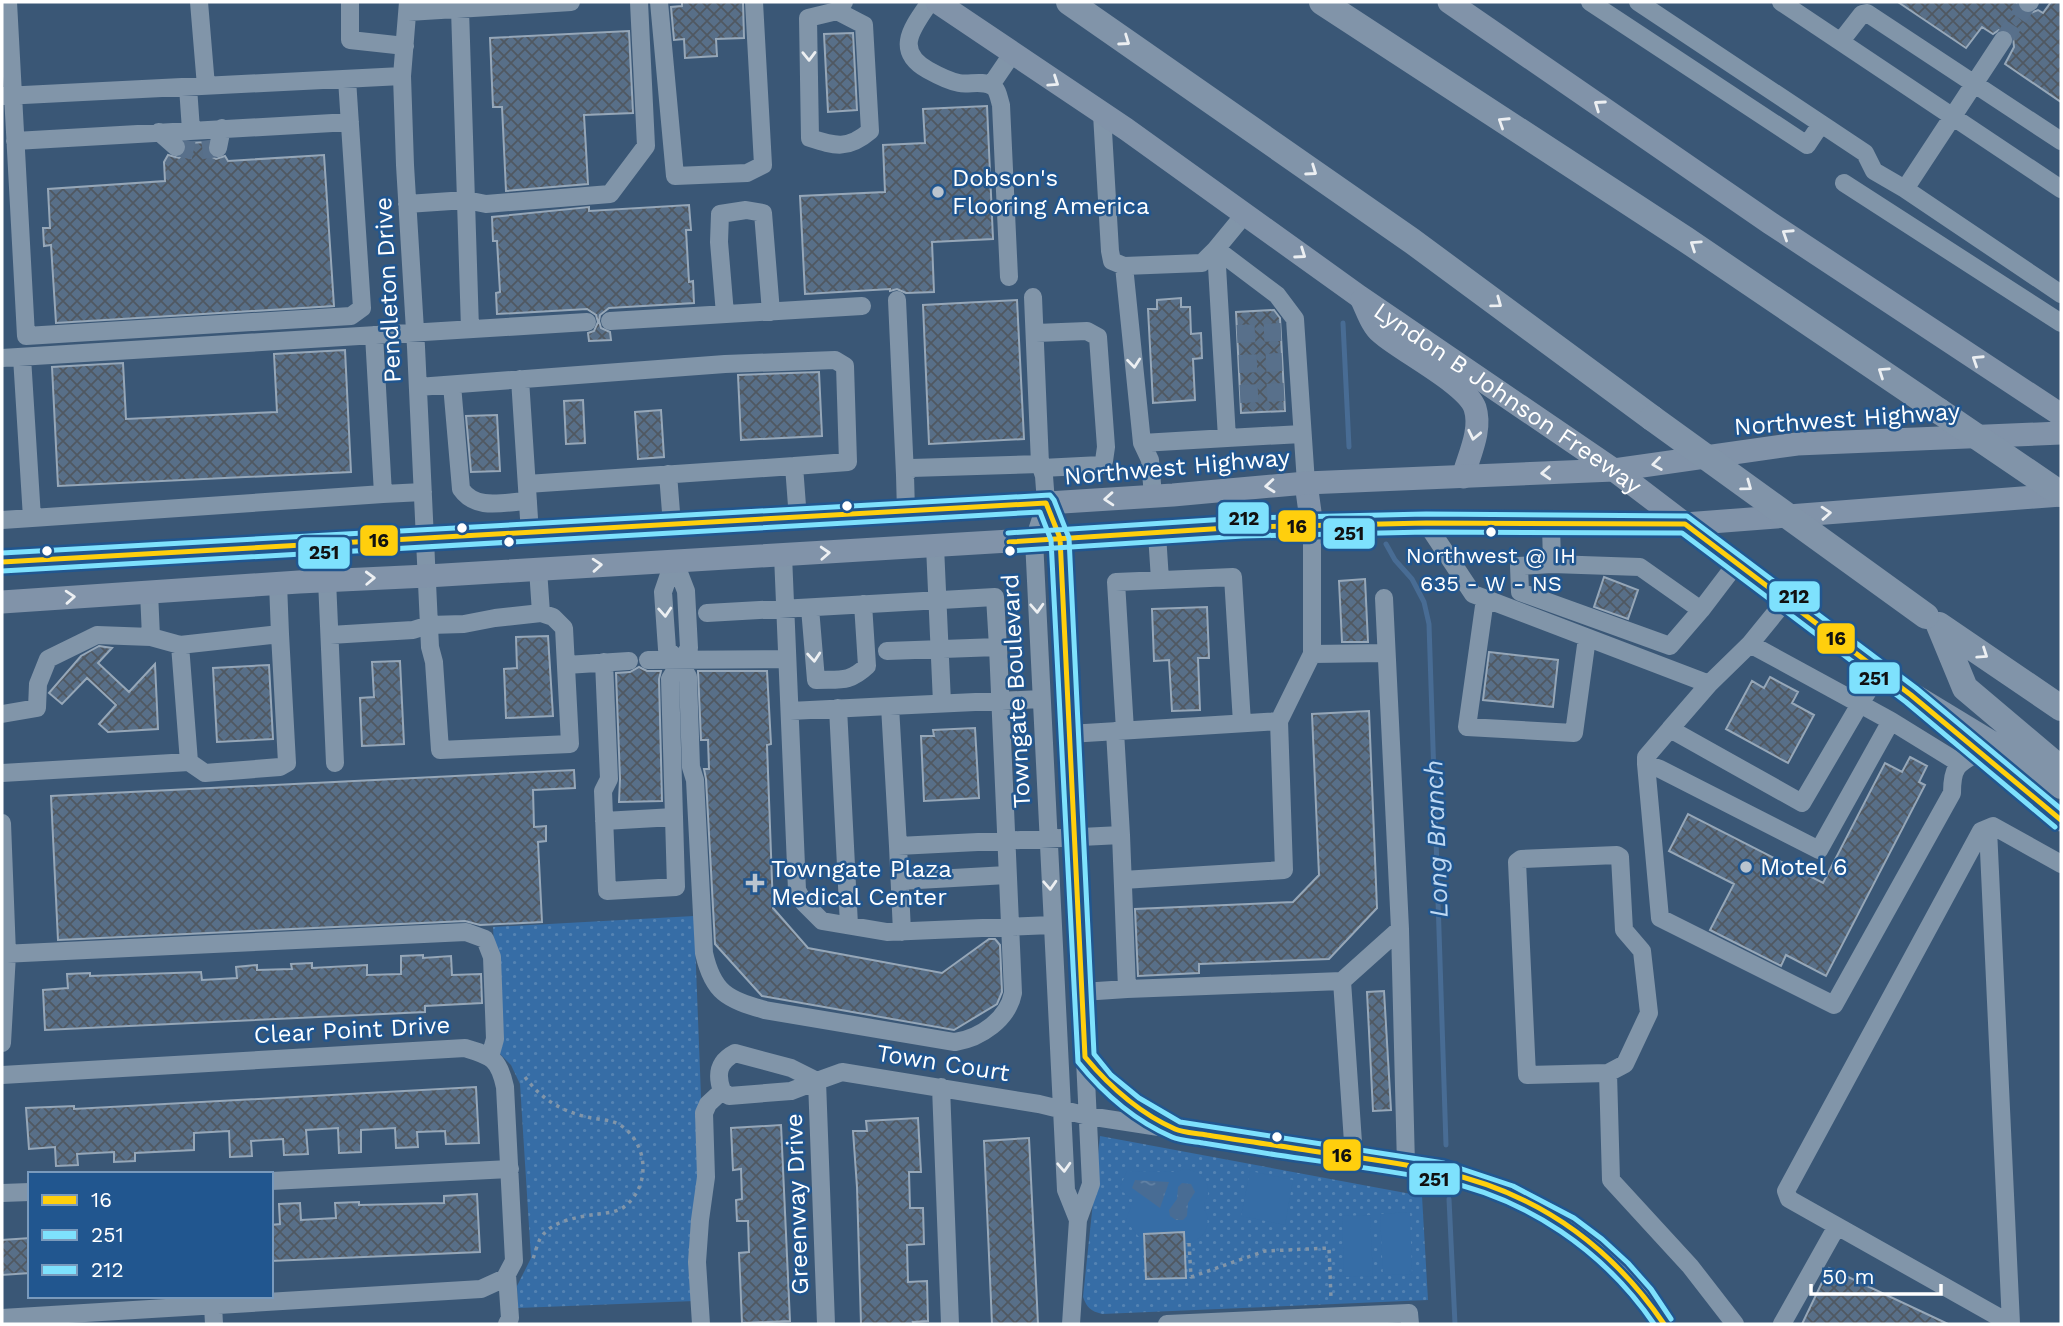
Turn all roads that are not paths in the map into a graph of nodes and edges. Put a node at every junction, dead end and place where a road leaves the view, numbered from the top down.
1 (8, 2) edge
2 (199, 2) edge
3 (350, 2) edge
4 (571, 2) edge
5 (639, 2) edge
6 (659, 2) edge
7 (754, 2) edge
8 (930, 2) edge
9 (937, 2) edge
10 (1069, 2) edge
11 (1322, 2) edge
12 (1449, 2) edge
13 (1590, 2) edge
14 (1638, 2) edge
15 (1782, 2) edge
16 (841, 6) edge
17 (408, 7) edge
18 (460, 9) junction
19 (2003, 40) tunnel mouth
20 (1841, 41) junction
21 (405, 46) junction
22 (1012, 54) junction
23 (402, 76) junction
24 (347, 79) junction
25 (1976, 82) junction
26 (991, 85) junction
27 (197, 87) junction
28 (7, 96) edge
29 (1102, 114) junction
30 (1953, 116) junction
31 (350, 122) junction
32 (1821, 124) junction
33 (222, 128) junction
34 (191, 130) junction
35 (159, 132) junction
36 (15, 141) junction
37 (2061, 141) edge
38 (176, 147) tunnel mouth
39 (218, 148) dead end
40 (1844, 183) dead end
41 (1905, 189) junction
42 (2061, 189) edge
43 (466, 200) junction
44 (407, 204) junction
45 (1244, 215) junction
46 (1216, 249) junction
47 (1125, 266) junction
48 (1009, 278) dead end
49 (2061, 295) edge
50 (1033, 297) dead end
51 (1360, 298) junction
52 (897, 300) dead end
53 (862, 306) dead end
54 (771, 312) junction
55 (725, 314) junction
56 (610, 321) dead end
57 (587, 322) dead end
58 (2061, 323) edge
59 (470, 329) junction
60 (415, 332) junction
61 (1036, 333) junction
62 (374, 335) junction
63 (22, 357) junction
64 (2, 358) edge
65 (520, 379) junction
66 (452, 385) junction
67 (418, 387) junction
68 (2034, 397) junction
69 (2061, 408) edge
70 (2061, 415) edge
71 (2061, 433) edge
72 (1303, 434) junction
73 (1227, 438) junction
74 (1142, 443) junction
75 (794, 466) junction
76 (1041, 466) junction
77 (1614, 470) junction
78 (668, 474) junction
79 (905, 475) junction
80 (1463, 477) junction
81 (1306, 483) junction
82 (423, 492) junction
83 (528, 492) junction
84 (383, 494) junction
85 (2061, 494) edge
86 (1153, 496) junction
87 (1046, 503) junction
88 (906, 512) junction
89 (32, 518) junction
90 (798, 519) junction
91 (2, 520) edge
92 (1426, 523) junction
93 (1551, 524) junction
94 (1685, 524) junction
95 (671, 525) junction
96 (1312, 527) junction
97 (530, 534) junction
98 (1157, 534) junction
99 (1060, 538) junction
100 (425, 540) junction
101 (1034, 540) junction
102 (935, 546) junction
103 (783, 555) junction
104 (674, 561) junction
105 (2, 562) edge
106 (1552, 564) junction
107 (1736, 564) junction
108 (538, 569) junction
109 (427, 576) junction
110 (327, 580) junction
111 (1160, 580) junction
112 (278, 583) junction
113 (149, 592) junction
114 (1520, 592) junction
115 (1384, 598) dead end
116 (1485, 599) junction
117 (937, 600) junction
118 (1785, 601) junction
119 (2, 602) edge
120 (863, 604) junction
121 (810, 608) junction
122 (785, 610) junction
123 (1701, 610) junction
124 (1519, 612) junction
125 (541, 613) junction
126 (707, 613) dead end
127 (1933, 620) junction
128 (429, 625) junction
129 (280, 634) junction
130 (330, 635) junction
131 (151, 637) junction
132 (1587, 638) junction
133 (1750, 644) junction
134 (180, 645) junction
135 (998, 647) junction
136 (940, 649) junction
137 (887, 651) dead end
138 (1386, 653) junction
139 (1312, 654) junction
140 (787, 659) junction
141 (648, 660) dead end
142 (629, 661) dead end
143 (679, 661) junction
144 (604, 662) junction
145 (566, 665) junction
146 (1881, 671) junction
147 (843, 679) junction
148 (1709, 684) junction
149 (1911, 695) junction
150 (1041, 699) junction
151 (999, 701) junction
152 (942, 703) junction
153 (1860, 704) junction
154 (890, 706) junction
155 (841, 708) junction
156 (2061, 708) edge
157 (790, 711) junction
158 (2, 714) edge
159 (1279, 721) junction
160 (1891, 721) junction
161 (1242, 723) junction
162 (1670, 729) junction
163 (1120, 731) junction
164 (1069, 734) junction
165 (1979, 752) junction
166 (189, 762) junction
167 (335, 763) dead end
168 (1959, 763) junction
169 (1646, 764) junction
170 (2061, 769) edge
171 (2, 773) edge
172 (2061, 786) edge
173 (674, 817) junction
174 (2061, 820) edge
175 (604, 821) junction
176 (2, 822) edge
177 (1988, 829) junction
178 (1121, 835) junction
179 (1074, 837) junction
180 (1048, 839) junction
181 (1005, 841) junction
182 (898, 846) junction
183 (3, 854) edge
184 (2061, 864) edge
185 (1007, 875) junction
186 (1123, 880) junction
187 (900, 881) junction
188 (4, 885) edge
189 (849, 925) junction
190 (1052, 925) junction
191 (1011, 927) junction
192 (1400, 929) junction
193 (902, 932) junction
194 (4, 954) edge
195 (1342, 981) junction
196 (1127, 989) junction
197 (1082, 992) junction
198 (2, 1043) edge
199 (489, 1057) junction
200 (1085, 1057) junction
201 (1608, 1073) junction
202 (2, 1075) edge
203 (817, 1082) junction
204 (941, 1087) junction
205 (722, 1091) junction
206 (1061, 1111) junction
207 (1088, 1116) junction
208 (1177, 1130) junction
209 (1354, 1157) junction
210 (1406, 1165) junction
211 (510, 1169) junction
212 (273, 1181) edge
213 (28, 1192) edge
214 (2, 1194) edge
215 (1078, 1220) junction
216 (1837, 1226) junction
217 (507, 1275) junction
218 (213, 1305) junction
219 (2, 1318) edge
220 (1409, 1319) edge
221 (214, 1324) edge
222 (507, 1324) edge
223 (701, 1324) edge
224 (826, 1324) edge
225 (950, 1324) edge
226 (1071, 1324) edge
227 (1167, 1324) edge
228 (1664, 1324) edge
229 (1735, 1324) edge
230 (1782, 1324) edge
231 (2011, 1324) edge

1 - 28 street
2 - 27 street
3 - 21 street
4 - 18 street
5 - 43 street
6 - 7 street
8 - 26 street
9 - 22 main road, Lyndon B Johnson Freeway
10 -> 127 highway, bridge
85 -> 11 highway, bridge
68 -> 12 main road
13 - 32 street
14 - 32 street
15 - 20 street
16 -> 16 street
17 - 18 street
17 - 21 street, Pendleton Drive
18 - 43 street
19 - 25 street
20 - 25 street
20 - 30 street
21 - 23 street, Pendleton Drive
22 - 26 street
22 -> 29 main road, Lyndon B Johnson Freeway
23 - 24 street
23 - 44 street, Pendleton Drive
24 - 27 street
24 - 31 street
25 - 30 street
25 - 37 street
26 - 48 street
27 - 28 street
27 - 34 street
28 - 36 street
29 - 45 main road, Lyndon B Johnson Freeway
29 - 47 street
30 - 41 street
30 - 42 street
31 - 33 street
31 - 36 street
32 - 41 street
33 - 34 street
33 - 39 street
34 - 35 street
35 - 36 street
35 - 38 street
40 - 58 street
41 - 49 street
43 - 44 street
43 - 59 street
44 - 60 street, Pendleton Drive
45 - 46 street
45 -> 51 main road, Lyndon B Johnson Freeway
46 - 47 street
46 - 72 street
46 - 73 street
47 -> 74 street
50 - 61 street
51 - 77 main road, Lyndon B Johnson Freeway
51 -> 80 main road
52 - 79 street
53 - 54 street
54 - 55 street
54 - 55 street
55 - 56 street
57 - 59 street
59 - 60 street
60 - 62 street
60 - 67 street, Pendleton Drive
61 - 76 street
61 - 76 street
62 - 63 street
62 - 84 street
63 - 64 street
63 - 89 street
65 - 66 street
65 - 75 street
65 - 83 street
66 - 67 street
66 - 83 street
67 - 82 street, Pendleton Drive
68 - 69 main road
68 - 70 main road
71 -> 77 main road, Northwest Highway
72 - 73 street
72 - 81 street
73 - 74 street
74 - 86 street
75 - 78 street
75 - 90 street
76 - 79 street
76 - 87 street
77 -> 80 main road, Northwest Highway
77 - 94 main road, Lyndon B Johnson Freeway
78 - 83 street
78 - 95 street
79 - 88 street
80 - 81 main road, Northwest Highway
81 -> 86 main road, Northwest Highway
81 - 96 main road
82 - 84 street
82 - 100 street, Pendleton Drive
83 - 97 street
84 - 89 street
94 -> 85 main road
86 -> 87 main road, Northwest Highway
87 - 88 main road, Northwest Highway
87 - 99 street, Towngate Boulevard
87 - 101 street, Towngate Boulevard
88 - 90 main road, Northwest Highway
89 - 91 street
90 - 95 main road, Northwest Highway
92 - 93 main road
92 - 96 main road
92 - 116 street
93 - 94 main road
93 - 106 street
94 - 107 main road, Lyndon B Johnson Freeway
95 - 97 main road, Northwest Highway
95 - 104 main road
96 - 98 main road
96 - 139 street
97 - 100 main road, Northwest Highway
98 - 99 main road
98 - 111 street
99 - 101 main road
99 - 164 street, Towngate Boulevard
100 - 105 main road, Northwest Highway
100 - 109 street, Pendleton Drive
101 - 102 main road
101 -> 150 street, Towngate Boulevard
103 -> 102 main road
102 - 117 street
103 - 104 main road
103 - 122 street
108 -> 104 main road
104 - 143 street
106 - 114 street
106 - 123 street
107 - 118 main road, Lyndon B Johnson Freeway
107 - 123 street
108 - 109 main road
108 - 125 street
110 -> 109 main road
109 - 128 street, Pendleton Drive
110 - 112 main road
110 - 130 street
111 - 161 street
111 - 163 street
112 - 113 main road
112 - 129 street
119 -> 113 main road
113 - 131 street
114 - 123 street
114 - 124 street
115 - 138 street
116 - 124 street
116 - 132 street
117 - 120 street
117 - 135 street
117 - 136 street
118 - 133 street
118 - 146 main road, Lyndon B Johnson Freeway
120 - 121 street
120 - 147 street
121 - 122 street
121 -> 147 street
122 - 126 street
122 - 140 street
124 - 132 street
125 - 128 street
125 - 145 street
127 -> 156 highway
127 - 170 highway
128 - 130 street
128 - 145 street, Pendleton Drive
129 - 134 street
129 - 166 street
130 - 167 street
131 - 134 street
131 - 158 street
132 - 148 street
133 - 148 street
133 - 153 street
134 - 166 street
135 - 136 street
135 - 151 street
136 - 137 street
136 - 152 street
138 - 139 street
138 - 192 street
139 - 159 street
140 - 143 street
140 - 157 street
141 - 143 street
142 - 144 street
143 - 173 street
143 - 191 street
144 - 145 street
144 - 175 street
146 - 149 main road, Lyndon B Johnson Freeway
146 - 153 street
147 - 155 street
148 - 162 street
149 - 165 main road, Lyndon B Johnson Freeway
149 - 172 highway
150 - 151 street
150 - 180 street, Towngate Boulevard
151 - 152 street
151 - 181 street
152 - 154 street
153 - 160 street
153 - 162 street
154 - 155 street
154 - 182 street
155 - 157 street
155 - 189 street
157 - 189 street
159 - 161 street
159 - 186 street
160 - 168 street
160 - 169 street
161 - 163 street
162 - 169 street
163 - 164 street
163 - 178 street
164 - 179 street, Towngate Boulevard
165 - 168 street
165 - 174 main road, Lyndon B Johnson Freeway
166 - 171 street
168 - 169 street
173 - 175 street
173 - 175 street
176 - 183 street
177 - 184 street
177 - 216 street
177 - 231 street
178 - 179 street
178 - 186 street
179 - 180 street
179 - 197 street, Towngate Boulevard
180 - 181 street
180 -> 190 street, Towngate Boulevard
181 - 182 street
181 - 185 street
182 - 187 street
183 - 188 street
185 - 187 street
185 - 191 street
186 - 196 street
187 - 193 street
188 - 194 street
189 - 193 street
190 - 191 street
190 - 206 street, Towngate Boulevard
191 - 193 street
192 - 195 street
192 - 210 street
194 - 198 street
194 - 199 street
195 - 196 street
195 - 209 street
196 - 197 street
197 - 200 street, Towngate Boulevard
199 - 202 street, Clear Point Drive
199 - 211 street
200 - 207 street, Towngate Boulevard
200 - 208 street
201 - 201 street
201 - 229 street
203 - 204 street, Town Court
203 - 205 street, Town Court
203 - 205 street
203 - 224 street, Greenway Drive
204 - 206 street, Town Court
204 - 225 street
205 - 223 street
206 - 207 street, Town Court
206 -> 215 street, Towngate Boulevard
207 - 208 street, Town Court
207 - 215 street, Towngate Boulevard
208 - 209 street, Town Court
209 - 210 street, Town Court
210 - 228 street, Town Court
211 - 212 street
211 - 217 street
213 - 214 street
215 - 226 street, Towngate Boulevard
216 - 230 street
216 - 231 street
217 - 218 street
217 - 222 street
218 - 219 street
218 - 221 street
220 - 227 street

